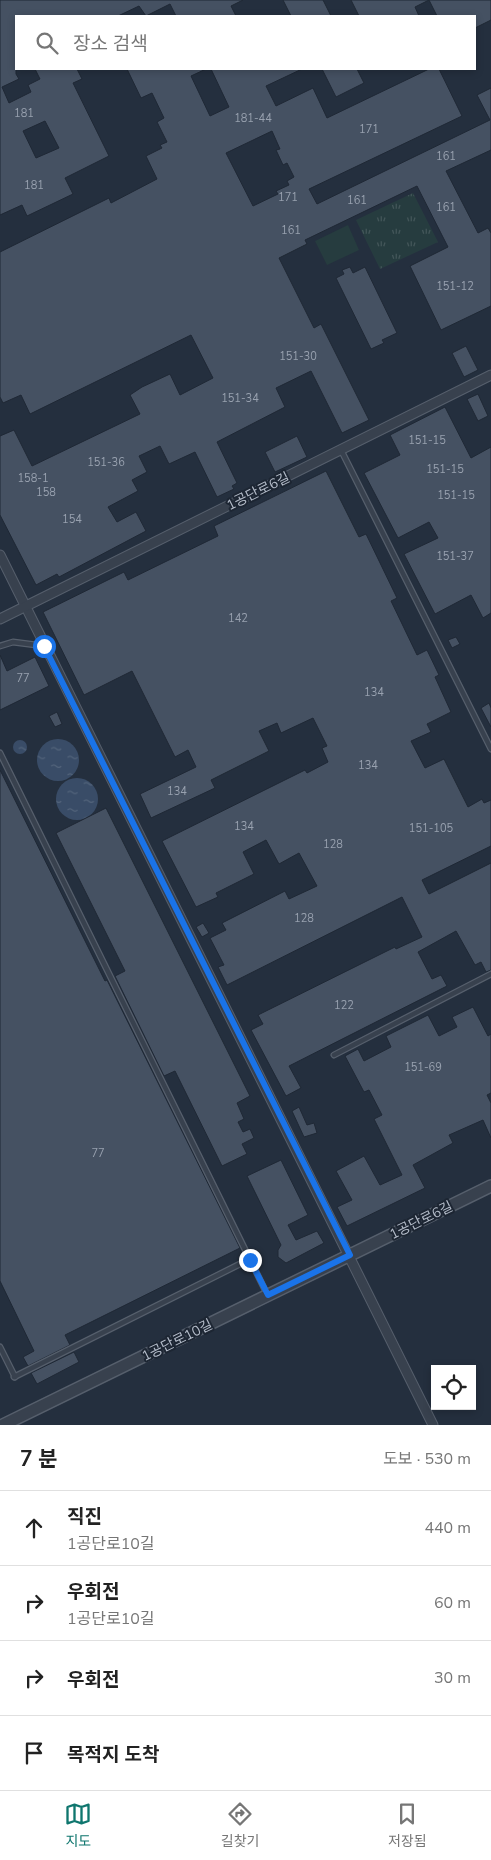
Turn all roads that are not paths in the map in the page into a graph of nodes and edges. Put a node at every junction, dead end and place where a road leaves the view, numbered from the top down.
1 (491, 375) edge
2 (341, 450) junction
3 (0, 555) edge
4 (26, 606) junction
5 (0, 618) edge
6 (0, 646) edge
7 (44, 646) junction
8 (491, 749) edge
9 (0, 753) edge
10 (491, 974) edge
11 (334, 1055) dead end
12 (491, 1186) edge
13 (350, 1255) junction
14 (250, 1260) junction
15 (268, 1295) junction
16 (0, 1347) edge
17 (4, 1425) edge
18 (433, 1425) edge

1 - 2 street, 1공단로6길
2 - 4 street, 1공단로6길
2 - 8 lane
3 - 4 street
4 - 5 street
4 - 7 street
6 - 7 lane
7 - 13 street
9 - 14 lane
10 - 11 lane
12 - 13 street, 1공단로6길
13 - 15 street, 1공단로10길
13 - 18 street
14 - 15 lane
14 - 16 lane
15 - 17 street, 1공단로10길

